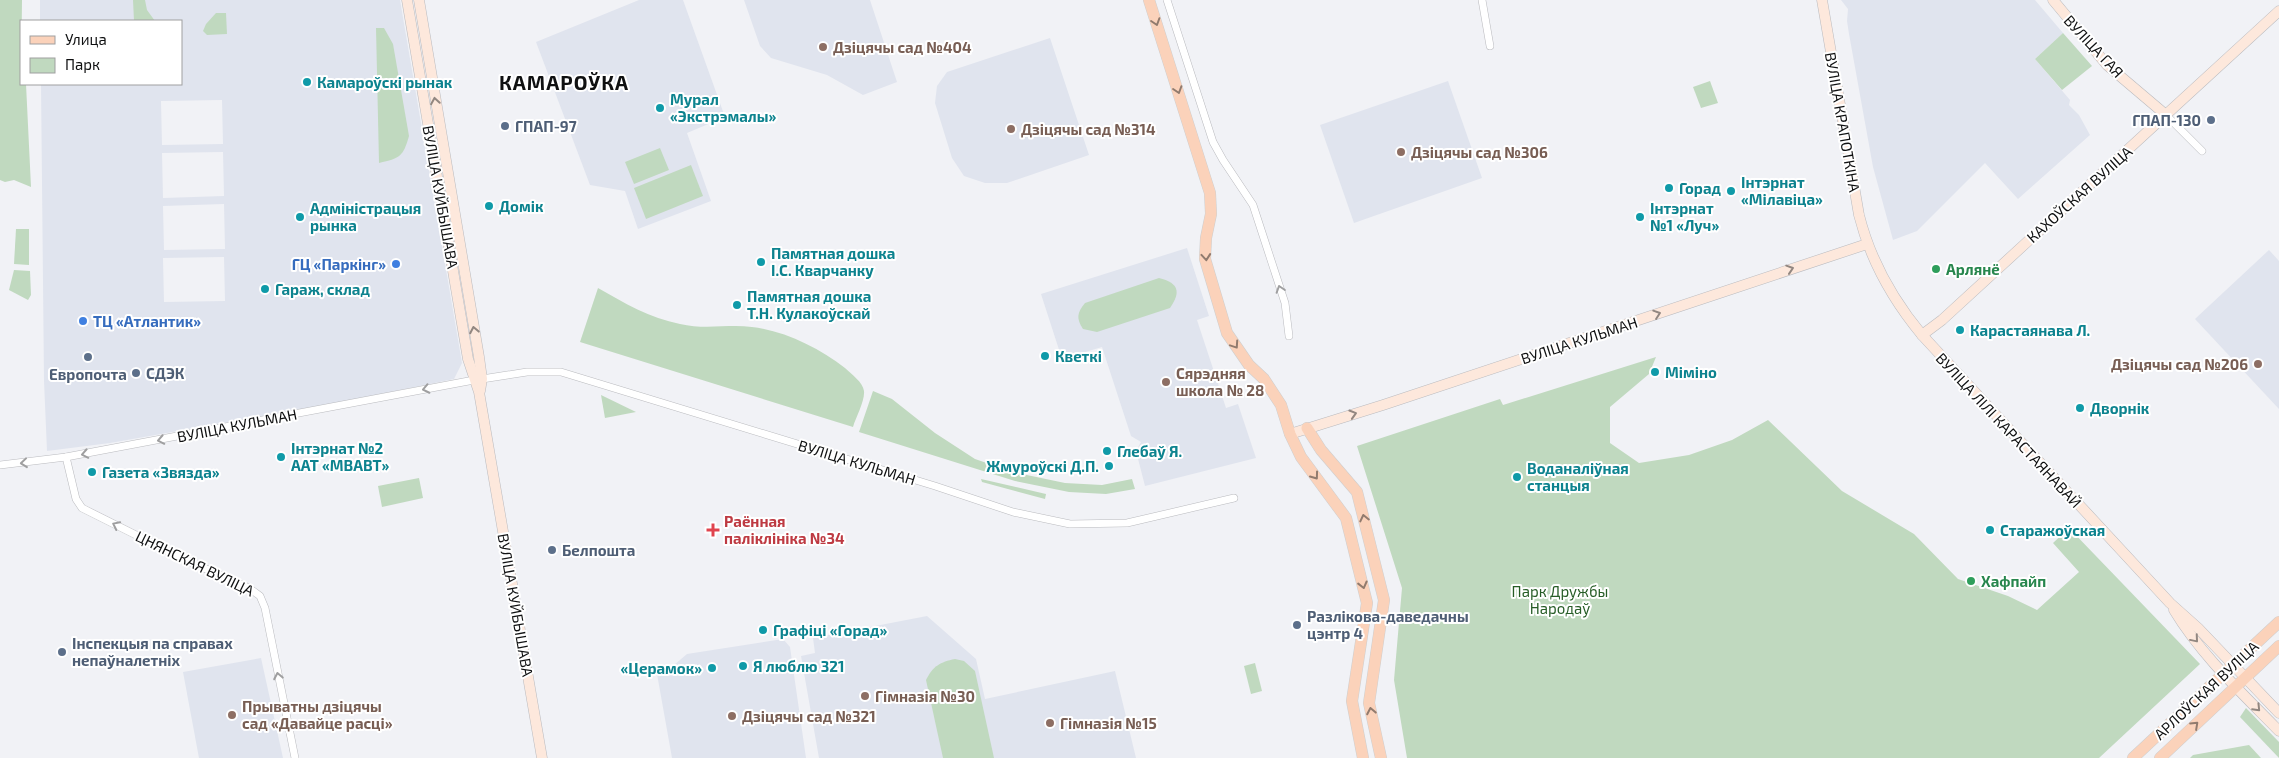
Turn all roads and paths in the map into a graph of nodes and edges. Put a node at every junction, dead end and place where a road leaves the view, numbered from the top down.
1 (407, 0) edge
2 (420, 0) edge
3 (1149, 0) edge
4 (1167, 0) edge
5 (1482, 0) edge
6 (1822, 0) edge
7 (2053, 0) edge
8 (2279, 11) edge
9 (1490, 46) dead end
10 (2166, 115) junction
11 (2202, 151) dead end
12 (1867, 244) junction
13 (1922, 335) junction
14 (1289, 336) dead end
15 (478, 379) junction
16 (1307, 428) junction
17 (1290, 434) junction
18 (66, 458) junction
19 (0, 465) edge
20 (1234, 498) dead end
21 (2170, 603) junction
22 (2279, 622) edge
23 (2279, 646) edge
24 (2233, 664) junction
25 (2224, 673) junction
26 (2246, 677) junction
27 (2236, 686) junction
28 (2279, 713) edge
29 (2279, 731) edge
30 (295, 758) edge
31 (542, 758) edge
32 (1363, 758) edge
33 (1381, 758) edge
34 (2133, 758) edge
35 (2160, 758) edge

1 - 15 main road, ВУЛІЦА КУЙБЫШАВА
15 -> 2 main road, ВУЛІЦА КУЙБЫШАВА
3 -> 17 main road
14 -> 4 street
5 - 9 street
6 - 12 main road, ВУЛІЦА КРАПОТКІНА
7 - 10 main road, ВУЛІЦА ГАЯ
8 - 10 main road, КАХОЎСКАЯ ВУЛІЦА
10 - 11 street, ВУЛІЦА ГАЯ
10 - 13 main road, КАХОЎСКАЯ ВУЛІЦА
12 - 13 main road, ВУЛІЦА ЛІЛІ КАРАСТАЯНАВАЙ
16 -> 12 main road, ВУЛІЦА КУЛЬМАН
13 - 21 main road, ВУЛІЦА ЛІЛІ КАРАСТАЯНАВАЙ
15 -> 18 street, ВУЛІЦА КУЛЬМАН
15 - 20 street, ВУЛІЦА КУЛЬМАН
15 - 31 main road, ВУЛІЦА КУЙБЫШАВА
16 - 17 main road, ВУЛІЦА КУЛЬМАН
33 -> 16 main road
17 -> 32 main road
18 -> 19 street, ВУЛІЦА КУЛЬМАН
30 -> 18 street, ЦНЯНСКАЯ ВУЛІЦА
21 - 24 main road, ВУЛІЦА ЛІЛІ КАРАСТАЯНАВАЙ
21 -> 25 main road, ВУЛІЦА ЛІЛІ КАРАСТАЯНАВАЙ
22 - 24 main road, АРЛОЎСКАЯ ВУЛІЦА
23 - 26 main road, АРЛОЎСКАЯ ВУЛІЦА
24 - 25 main road, АРЛОЎСКАЯ ВУЛІЦА
24 - 26 main road, ВУЛІЦА ЛІЛІ КАРАСТАЯНАВАЙ
25 - 27 main road, ВУЛІЦА ЛІЛІ КАРАСТАЯНАВАЙ
25 - 34 main road, АРЛОЎСКАЯ ВУЛІЦА
26 - 27 main road, АРЛОЎСКАЯ ВУЛІЦА
26 - 28 main road, ВУЛІЦА ЛІЛІ КАРАСТАЯНАВАЙ
27 -> 29 main road, ВУЛІЦА ЛІЛІ КАРАСТАЯНАВАЙ
35 -> 27 main road, АРЛОЎСКАЯ ВУЛІЦА

